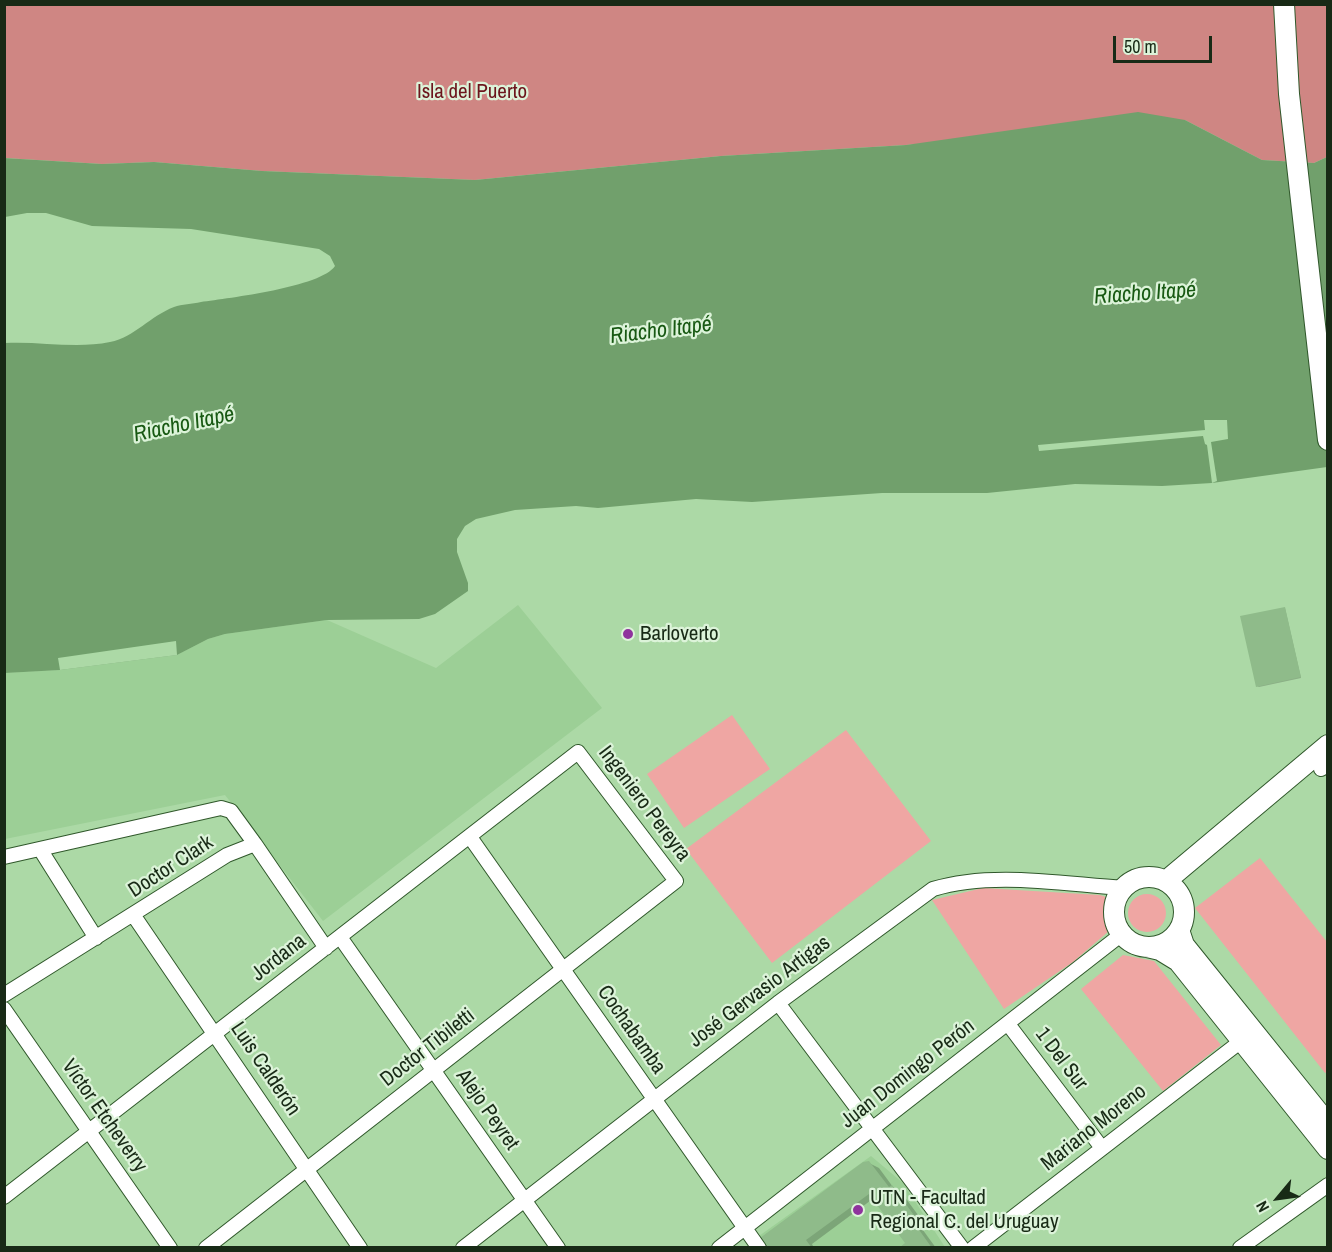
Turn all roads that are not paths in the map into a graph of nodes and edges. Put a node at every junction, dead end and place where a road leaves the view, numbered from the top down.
1 (1276, 4) edge
2 (1284, 4) edge
3 (1284, 34) junction
4 (1328, 440) edge
5 (1328, 745) edge
6 (578, 752) joint
7 (1325, 766) edge
8 (470, 837) junction
9 (255, 844) junction
10 (40, 849) junction
11 (4, 857) edge
12 (676, 881) joint
13 (1171, 885) junction
14 (1123, 888) junction
15 (134, 916) junction
16 (1179, 930) junction
17 (1122, 934) junction
18 (340, 937) junction
19 (96, 938) junction
20 (1148, 947) junction
21 (326, 948) junction
22 (563, 969) junction
23 (4, 995) edge
24 (778, 1003) junction
25 (4, 1009) edge
26 (1008, 1024) junction
27 (215, 1034) junction
28 (1240, 1042) junction
29 (433, 1070) junction
30 (654, 1099) junction
31 (1328, 1124) edge
32 (873, 1128) junction
33 (89, 1132) junction
34 (1102, 1148) junction
35 (1328, 1149) edge
36 (307, 1168) junction
37 (1328, 1185) edge
38 (4, 1197) edge
39 (525, 1200) junction
40 (745, 1227) junction
41 (170, 1248) edge
42 (206, 1248) edge
43 (360, 1248) edge
44 (463, 1248) edge
45 (558, 1248) edge
46 (719, 1248) edge
47 (759, 1248) edge
48 (962, 1248) edge
49 (973, 1248) edge
50 (1240, 1248) edge

1 - 3 street
2 - 3 street
3 - 4 street
5 - 13 street
6 - 8 street, Jordana
6 - 12 street, Ingeniero Pereyra
7 - 13 street
8 - 18 street, Jordana
8 - 22 street, Cochabamba
9 - 10 street
9 - 15 street, Doctor Clark
9 - 21 street
10 - 11 street
10 - 19 street
12 - 22 street, Doctor Tibiletti
13 - 14 street
13 - 16 street
14 - 17 street
14 - 24 street, José Gervasio Artigas
15 - 19 street, Doctor Clark
15 - 27 street, Luis Calderón
16 - 20 street
16 - 31 street
17 - 20 street
17 - 26 street, Juan Domingo Perón
18 - 21 street, Jordana
18 - 29 street, Alejo Peyret
19 - 23 street, Doctor Clark
20 - 28 street
21 - 27 street, Jordana
22 - 29 street, Doctor Tibiletti
22 - 30 street, Cochabamba
24 - 30 street, José Gervasio Artigas
24 - 32 street
25 - 33 street, Víctor Etcheverry
26 - 32 street, Juan Domingo Perón
26 - 34 street, 1 Del Sur
27 - 33 street, Jordana
27 - 36 street, Luis Calderón
28 - 34 street, Mariano Moreno
28 - 35 street
29 - 36 street, Doctor Tibiletti
29 - 39 street, Alejo Peyret
30 - 39 street, José Gervasio Artigas
30 - 40 street, Cochabamba
32 - 40 street, Juan Domingo Perón
32 - 48 street
33 - 38 street, Jordana
33 - 41 street, Víctor Etcheverry
34 - 49 street, Mariano Moreno
36 - 42 street, Doctor Tibiletti
36 - 43 street, Luis Calderón
37 - 50 street
39 - 44 street, José Gervasio Artigas
39 - 45 street, Alejo Peyret
40 - 46 street, Juan Domingo Perón
40 - 47 street, Cochabamba

